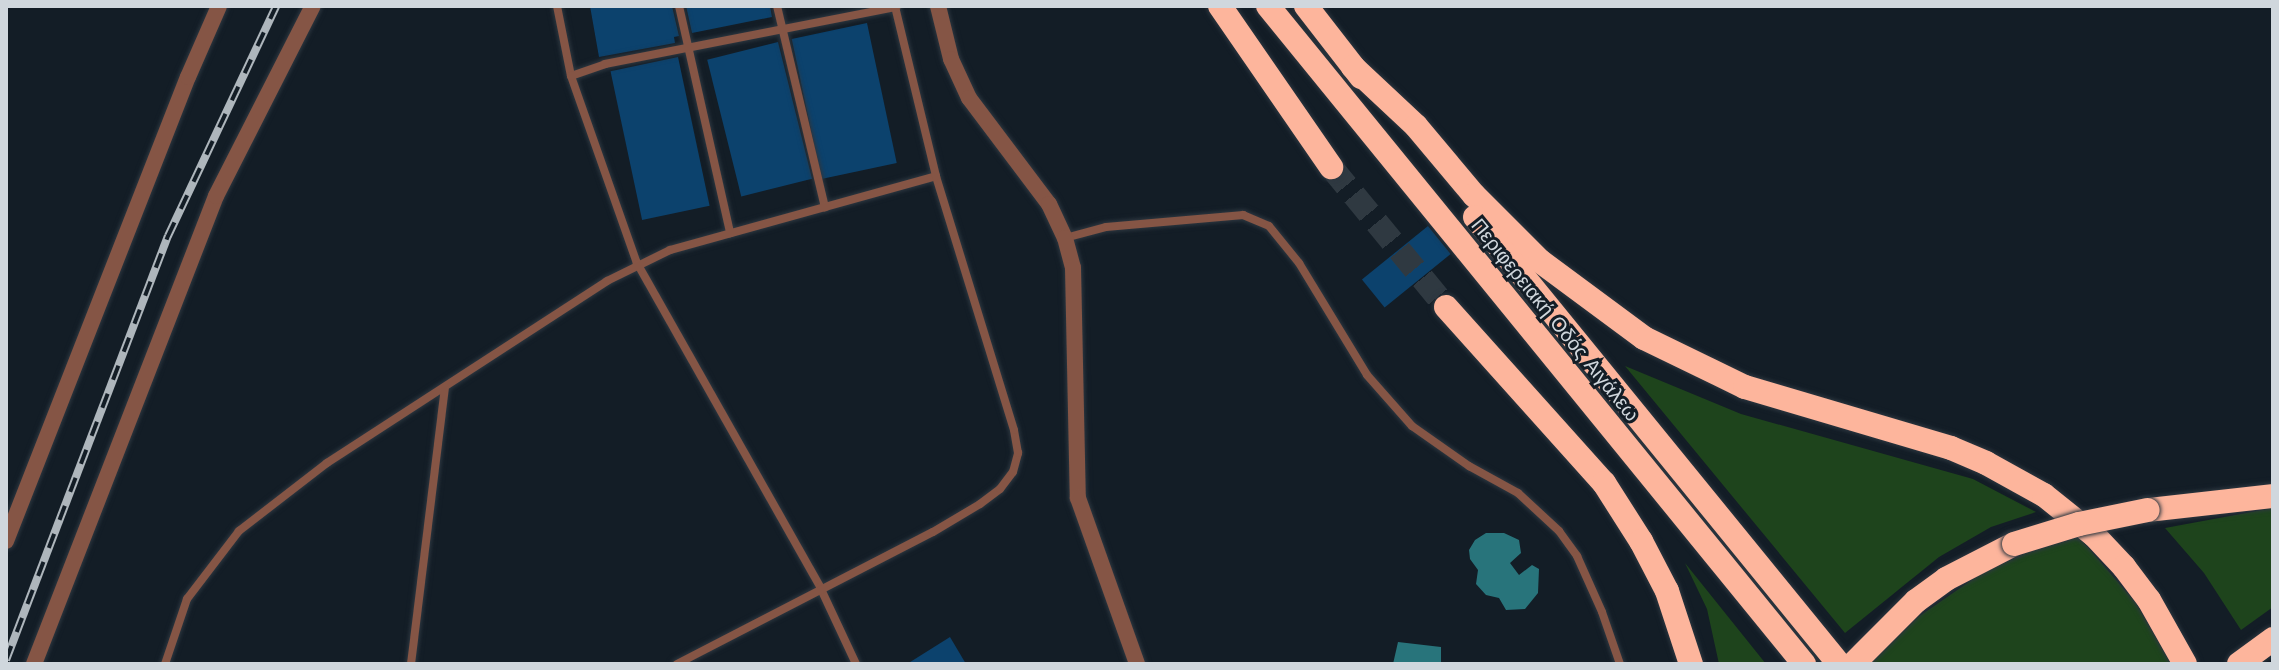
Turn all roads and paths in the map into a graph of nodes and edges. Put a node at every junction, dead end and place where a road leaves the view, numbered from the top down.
1 (219, 6) edge
2 (313, 6) edge
3 (557, 6) edge
4 (679, 6) edge
5 (777, 6) edge
6 (896, 6) edge
7 (938, 6) edge
8 (1202, 6) edge
9 (1220, 6) edge
10 (1268, 6) edge
11 (1306, 6) edge
12 (782, 29) junction
13 (687, 48) junction
14 (1353, 67) junction
15 (571, 76) junction
16 (1303, 127) junction
17 (1331, 167) tunnel mouth
18 (936, 176) junction
19 (825, 207) junction
20 (730, 233) junction
21 (1065, 238) junction
22 (637, 263) junction
23 (1446, 307) tunnel mouth
24 (445, 388) junction
25 (2273, 496) edge
26 (6, 541) edge
27 (820, 587) junction
28 (2273, 639) edge
29 (34, 664) edge
30 (165, 664) edge
31 (411, 664) edge
32 (677, 664) edge
33 (856, 664) edge
34 (1137, 664) edge
35 (1620, 664) edge
36 (1691, 664) edge
37 (1804, 664) edge
38 (1839, 664) edge
39 (1853, 664) edge
40 (2185, 664) edge
41 (2239, 664) edge

1 - 26 street
2 - 29 street
3 - 15 lane
4 - 13 lane
5 - 12 lane
6 - 12 lane
6 - 18 lane
7 - 21 street
8 - 16 highway
9 - 16 highway
10 - 37 highway, Περιφερειακή Οδός Αιγάλεω
11 - 14 highway, Περιφερειακή Οδός Αιγάλεω
12 - 13 lane
12 - 19 lane
13 - 15 lane
13 - 20 lane
14 - 38 highway, Περιφερειακή Οδός Αιγάλεω
14 - 40 highway
15 - 22 lane
16 - 17 highway
18 - 19 lane
18 - 27 lane
19 - 20 lane
20 - 22 lane
21 - 34 street
21 - 35 lane
22 - 24 lane
22 - 27 lane
23 - 36 highway
24 - 30 lane
24 - 31 lane
25 - 39 highway, bridge
27 - 32 lane
27 - 33 lane
28 - 41 highway

